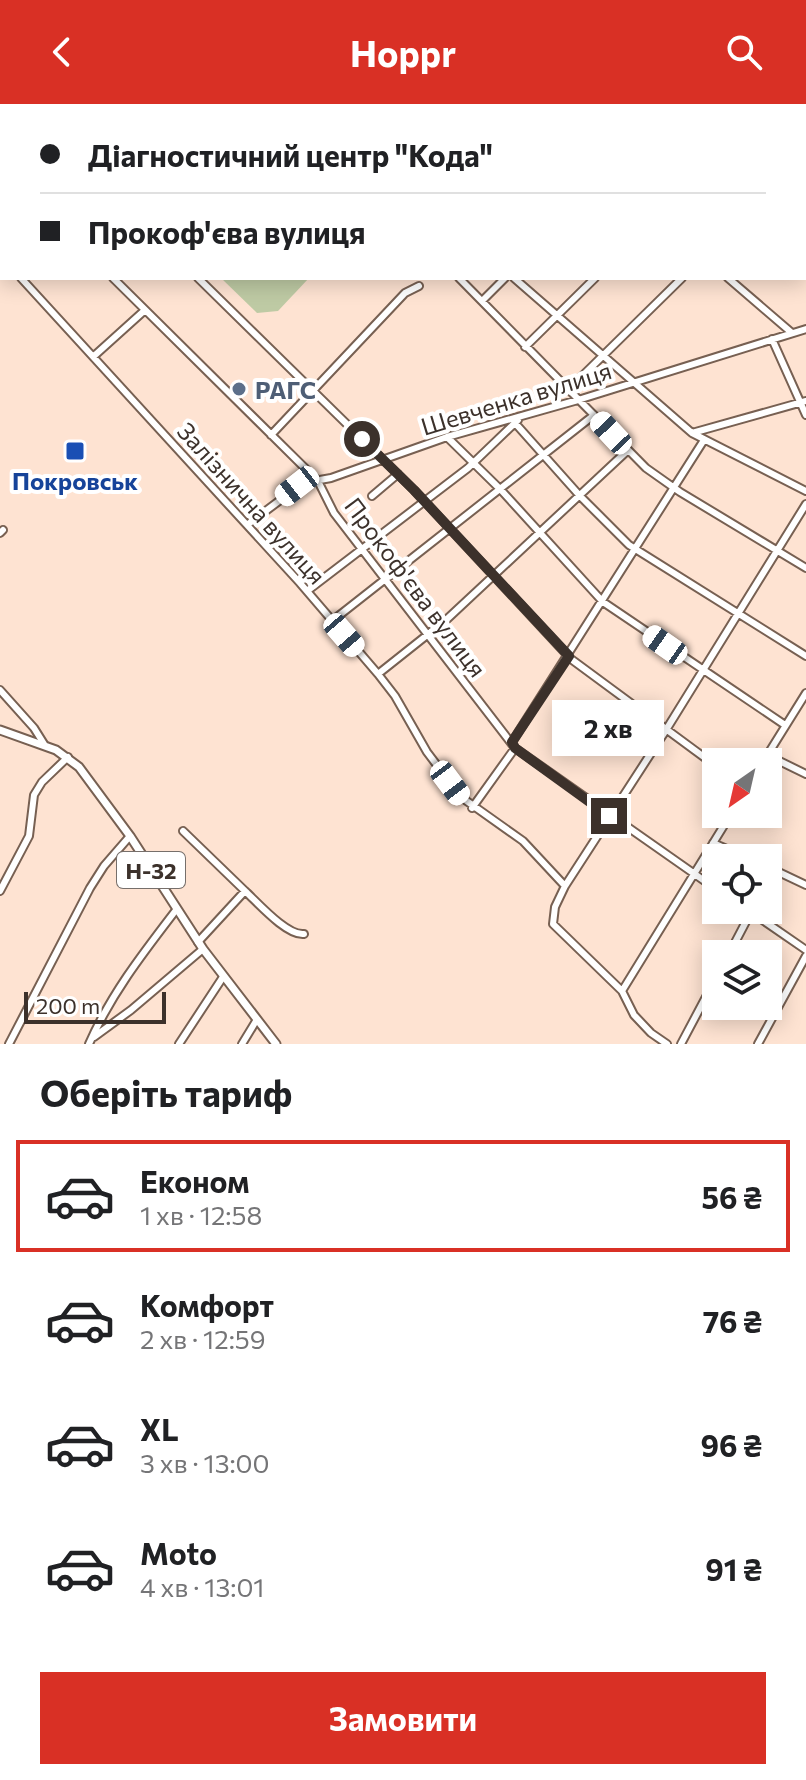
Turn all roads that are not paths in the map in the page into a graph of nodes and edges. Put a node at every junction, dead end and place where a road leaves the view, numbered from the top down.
1 (23, 280) edge
2 (115, 280) edge
3 (200, 280) edge
4 (461, 280) edge
5 (503, 280) edge
6 (516, 280) edge
7 (593, 280) edge
8 (680, 280) edge
9 (730, 280) edge
10 (419, 286) dead end
11 (482, 301) junction
12 (145, 310) junction
13 (557, 316) junction
14 (806, 329) edge
15 (792, 333) junction
16 (772, 339) junction
17 (525, 347) junction
18 (94, 356) junction
19 (602, 356) junction
20 (631, 382) junction
21 (568, 390) junction
22 (314, 392) junction
23 (578, 400) junction
24 (802, 402) edge
25 (524, 414) junction
26 (594, 415) junction
27 (806, 415) edge
28 (515, 423) junction
29 (692, 433) junction
30 (271, 435) junction
31 (447, 437) junction
32 (704, 440) junction
33 (627, 451) junction
34 (545, 455) junction
35 (382, 459) junction
36 (473, 464) junction
37 (398, 474) junction
38 (318, 481) junction
39 (674, 488) junction
40 (501, 490) junction
41 (806, 491) edge
42 (372, 496) dead end
43 (580, 496) junction
44 (425, 502) junction
45 (806, 504) edge
46 (247, 525) junction
47 (451, 529) junction
48 (541, 533) junction
49 (362, 548) junction
50 (776, 549) junction
51 (636, 550) junction
52 (806, 568) edge
53 (494, 575) junction
54 (385, 578) junction
55 (307, 591) junction
56 (603, 602) junction
57 (738, 613) junction
58 (332, 621) junction
59 (428, 633) junction
60 (569, 656) junction
61 (806, 656) edge
62 (701, 670) junction
63 (378, 674) junction
64 (0, 690) edge
65 (806, 693) edge
66 (785, 725) junction
67 (0, 730) edge
68 (666, 730) junction
69 (44, 744) junction
70 (514, 745) junction
71 (771, 748) edge
72 (702, 756) edge
73 (68, 757) junction
74 (782, 765) edge
75 (806, 774) edge
76 (472, 808) junction
77 (609, 816) junction
78 (722, 828) edge
79 (183, 831) dead end
80 (130, 836) junction
81 (713, 843) joint
82 (693, 874) junction
83 (782, 874) edge
84 (702, 880) edge
85 (806, 885) edge
86 (565, 886) junction
87 (0, 891) edge
88 (245, 891) junction
89 (176, 910) junction
90 (769, 924) edge
91 (304, 934) dead end
92 (200, 945) junction
93 (806, 950) edge
94 (806, 956) edge
95 (223, 977) junction
96 (622, 991) junction
97 (702, 1004) edge
98 (256, 1021) junction
99 (90, 1042) edge
100 (9, 1044) edge
101 (179, 1044) edge
102 (242, 1044) edge
103 (276, 1044) edge
104 (667, 1044) edge
105 (681, 1044) edge
106 (758, 1044) edge

1 - 18 street, Залізнична вулиця
2 - 12 street, Прокоф'єва вулиця
3 - 22 street
4 - 11 street
5 - 11 street
6 - 13 street
7 - 13 street
8 - 19 street
9 - 15 street
10 - 22 street
11 - 17 street
12 - 18 street
12 - 30 street, Прокоф'єва вулиця
13 - 17 street
13 - 19 street
14 - 15 street, Шевченка вулиця
15 - 16 street, Шевченка вулиця
16 - 20 street, Шевченка вулиця
16 - 24 street
17 - 21 street
18 - 46 street, Залізнична вулиця
19 - 20 street
19 - 21 street
20 - 23 street, Шевченка вулиця
20 - 29 street
21 - 23 street
22 - 30 street
22 - 35 street
23 - 25 street, Шевченка вулиця
23 - 26 street
24 - 27 street
24 - 29 street
25 - 28 street
25 - 31 street, Шевченка вулиця
26 - 33 street
26 - 34 street
28 - 34 street
28 - 36 street
29 - 32 street
30 - 38 street, Прокоф'єва вулиця
31 - 35 street, Шевченка вулиця
31 - 36 street
32 - 39 street
32 - 41 street
33 - 39 street
33 - 43 street
34 - 40 street
34 - 43 street
35 - 37 street
35 - 38 street, Шевченка вулиця
36 - 40 street
36 - 44 street
37 - 42 street
37 - 44 street
38 - 46 street, Шевченка вулиця
38 - 49 street, Прокоф'єва вулиця
39 - 50 street
39 - 51 street
40 - 47 street
40 - 48 street
43 - 48 street
43 - 51 street
44 - 47 street
44 - 49 street
45 - 50 street
46 - 55 street, Залізнична вулиця
47 - 53 street
47 - 54 street
48 - 53 street
48 - 56 street
49 - 54 street, Прокоф'єва вулиця
49 - 55 street
50 - 52 street
50 - 57 street
51 - 56 street
51 - 57 street
53 - 59 street
53 - 60 street
54 - 58 street
54 - 59 street, Прокоф'єва вулиця
55 - 58 street, Залізнична вулиця
56 - 60 street
56 - 62 street
57 - 61 street
57 - 62 street
58 - 63 street, Залізнична вулиця
59 - 63 street
59 - 70 street, Прокоф'єва вулиця
60 - 68 street
60 - 70 street
62 - 66 street
62 - 68 street
63 - 76 street, Залізнична вулиця
64 - 69 street
65 - 66 street
66 - 71 street
67 - 69 main road, Н-32
68 - 72 street
68 - 77 street
69 - 73 main road, Н-32
70 - 76 street
70 - 77 street, Прокоф'єва вулиця
73 - 80 main road, Н-32
73 - 87 street
74 - 75 street
76 - 86 street, Залізнична вулиця
77 - 82 street, Прокоф'єва вулиця
77 - 86 street
78 - 81 street
79 - 88 street
80 - 89 main road, Н-32
80 - 100 street
81 - 82 street
82 - 84 street, Прокоф'єва вулиця
82 - 96 street
83 - 85 street
86 - 96 street
88 - 91 street
88 - 92 street
89 - 92 main road, Н-32
89 - 99 street
90 - 93 street
92 - 95 main road, Н-32
92 - 99 street
94 - 106 street
95 - 98 main road, Н-32
95 - 101 street
96 - 104 street
97 - 105 street
98 - 102 street
98 - 103 main road, Н-32

